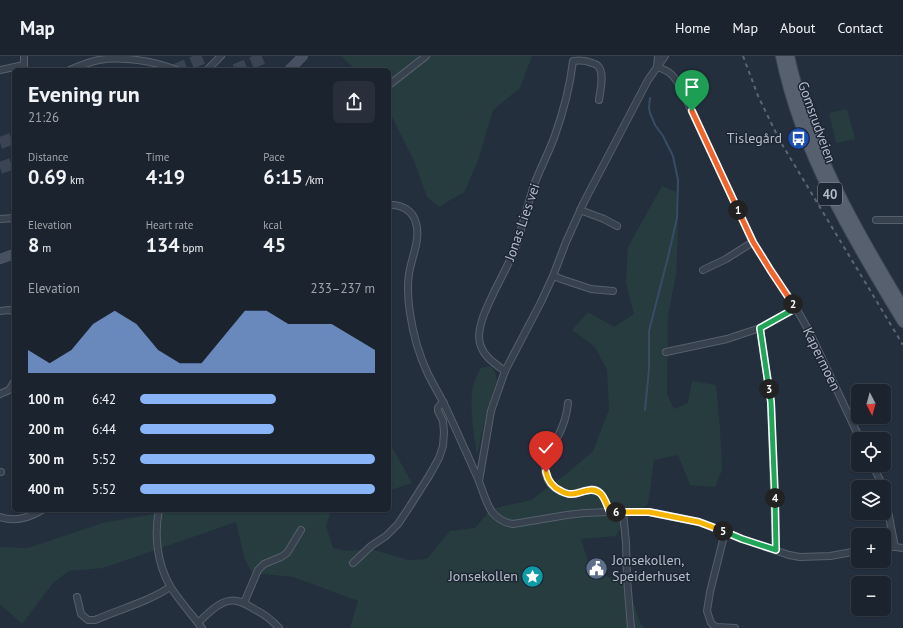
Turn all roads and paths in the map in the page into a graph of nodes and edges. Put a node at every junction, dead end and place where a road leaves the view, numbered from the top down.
1 (24, 56) edge
2 (220, 56) edge
3 (304, 56) edge
4 (426, 56) edge
5 (658, 56) edge
6 (665, 56) edge
7 (781, 56) edge
8 (789, 56) edge
9 (24, 67) edge
10 (657, 67) junction
11 (12, 68) edge
12 (75, 68) edge
13 (170, 68) edge
14 (209, 68) edge
15 (291, 68) edge
16 (0, 70) edge
17 (391, 83) edge
18 (599, 100) dead end
19 (391, 205) edge
20 (580, 210) junction
21 (12, 218) edge
22 (0, 219) edge
23 (876, 220) dead end
24 (903, 220) edge
25 (617, 226) dead end
26 (753, 242) junction
27 (12, 255) edge
28 (0, 259) edge
29 (703, 270) dead end
30 (554, 276) junction
31 (613, 291) dead end
32 (903, 307) edge
33 (796, 308) junction
34 (0, 311) edge
35 (12, 311) edge
36 (903, 322) edge
37 (760, 328) junction
38 (666, 352) dead end
39 (505, 371) junction
40 (12, 385) edge
41 (0, 394) edge
42 (444, 403) junction
43 (568, 403) dead end
44 (857, 432) edge
45 (479, 481) junction
46 (38, 512) edge
47 (159, 512) edge
48 (610, 512) junction
49 (623, 512) junction
50 (0, 517) edge
51 (890, 520) edge
52 (300, 530) dead end
53 (725, 532) junction
54 (891, 547) edge
55 (895, 547) junction
56 (903, 548) edge
57 (776, 550) junction
58 (851, 552) edge
59 (353, 563) dead end
60 (170, 587) junction
61 (77, 597) dead end
62 (244, 603) junction
63 (200, 625) edge
64 (715, 627) edge
65 (279, 628) edge
66 (631, 628) edge
67 (735, 628) edge

1 - 9 street
2 - 14 street
3 - 15 street
4 - 17 street
5 - 10 street
6 - 10 street
7 - 36 main road, Gomsrudveien / 40
8 - 32 main road, Gomsrudveien / 40
10 - 20 street
10 - 26 street, Kapermoen
11 - 16 street
12 - 13 street
18 - 39 street, Jonas Lies vei
19 - 42 street
20 - 25 street
20 - 30 street
21 - 22 street
23 - 24 street
26 - 29 street
26 - 33 street, Kapermoen
27 - 28 street
30 - 31 street
30 - 39 street
33 - 37 street
33 - 44 street, Kapermoen
34 - 35 street
37 - 38 street
37 - 57 street
39 - 45 street
40 - 41 street
42 - 45 street
42 - 59 street
43 - 48 street
45 - 48 street
46 - 50 street
47 - 60 street
48 - 49 street
49 - 53 street
49 - 66 street
51 - 55 street
52 - 62 street
53 - 57 street
53 - 64 street
54 - 55 street
55 - 56 street
57 - 58 street
60 - 61 street
60 - 63 street
62 - 63 street
62 - 65 street
64 - 67 street

